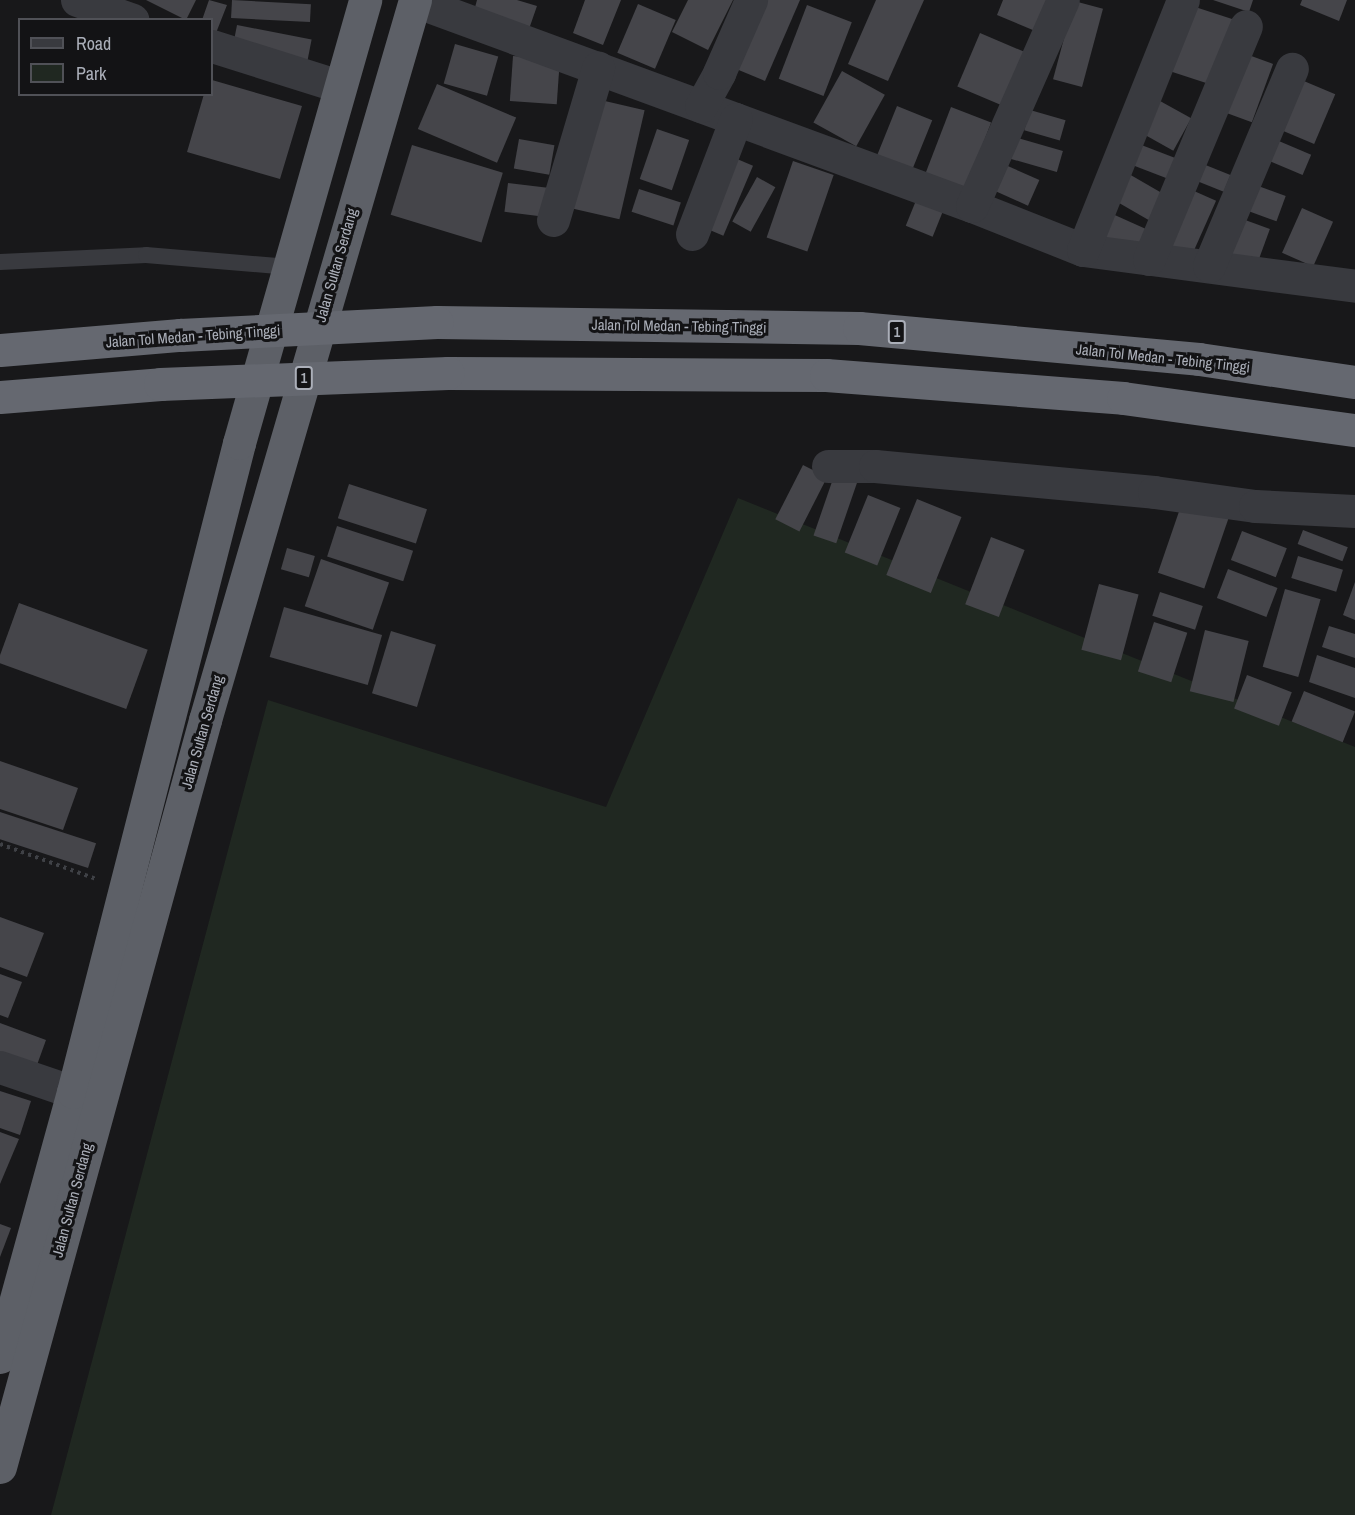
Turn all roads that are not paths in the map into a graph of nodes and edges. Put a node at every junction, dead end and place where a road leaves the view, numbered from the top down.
1 (77, 0) edge
2 (365, 0) edge
3 (751, 0) edge
4 (1063, 0) edge
5 (1183, 0) edge
6 (415, 1) edge
7 (127, 18) edge
8 (1246, 26) dead end
9 (213, 46) edge
10 (598, 68) junction
11 (1292, 69) dead end
12 (339, 86) junction
13 (701, 106) junction
14 (736, 119) junction
15 (972, 207) junction
16 (553, 220) dead end
17 (692, 234) dead end
18 (1083, 250) junction
19 (1149, 259) junction
20 (0, 262) edge
21 (1209, 266) junction
22 (289, 267) junction
23 (1355, 286) edge
24 (0, 350) edge
25 (1355, 382) edge
26 (0, 397) edge
27 (1355, 430) edge
28 (828, 466) dead end
29 (1355, 511) edge
30 (171, 710) junction
31 (205, 720) junction
32 (0, 1067) edge
33 (73, 1092) junction
34 (2, 1342) edge
35 (0, 1467) edge

1 - 7 street
2 - 12 highway, Jalan Sultan Serdang
3 - 13 street
4 - 15 street
5 - 18 street
6 - 10 street
6 - 31 highway, Jalan Sultan Serdang
8 - 19 street
9 - 12 street
10 - 13 street
10 - 16 street
11 - 21 street
12 - 22 highway, Jalan Sultan Serdang
13 - 14 street
14 - 15 street
14 - 17 street
15 - 18 street
18 - 19 street
19 - 21 street
20 - 22 lane
21 - 23 street
22 - 30 highway, Jalan Sultan Serdang
24 - 25 highway, Jalan Tol Medan - Tebing Tinggi / 1, bridge
26 - 27 highway, 1, bridge
28 - 29 street
30 - 31 highway
30 - 33 highway, Jalan Sultan Serdang
31 - 35 highway, Jalan Sultan Serdang
32 - 33 street
33 - 34 highway, Jalan Sultan Serdang

